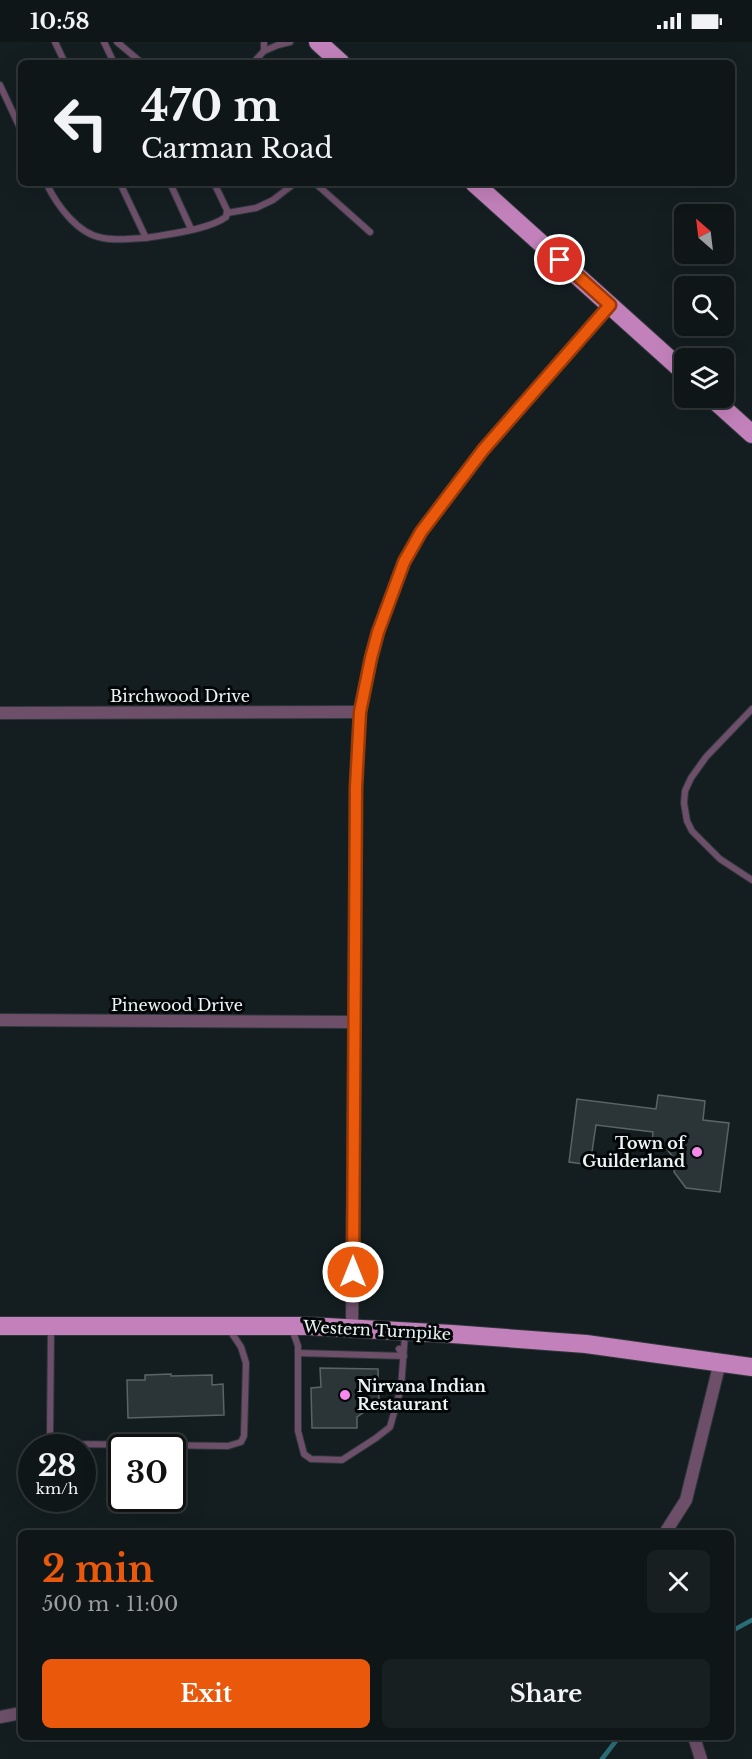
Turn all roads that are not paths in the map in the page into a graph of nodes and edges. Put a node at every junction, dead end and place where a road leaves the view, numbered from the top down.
1 (55, 42) edge
2 (104, 42) edge
3 (117, 42) edge
4 (264, 42) edge
5 (290, 42) edge
6 (318, 42) edge
7 (264, 51) junction
8 (64, 60) edge
9 (113, 60) edge
10 (138, 60) edge
11 (256, 60) edge
12 (338, 60) edge
13 (0, 86) edge
14 (18, 124) edge
15 (48, 186) edge
16 (121, 186) edge
17 (171, 186) edge
18 (215, 186) edge
19 (291, 186) edge
20 (318, 186) edge
21 (477, 186) edge
22 (226, 213) junction
23 (191, 229) junction
24 (370, 232) dead end
25 (146, 238) junction
26 (610, 305) junction
27 (674, 363) edge
28 (723, 408) edge
29 (752, 434) edge
30 (752, 709) edge
31 (360, 712) junction
32 (0, 713) edge
33 (752, 880) edge
34 (0, 1020) edge
35 (353, 1022) junction
36 (0, 1326) edge
37 (51, 1326) junction
38 (227, 1326) junction
39 (291, 1326) junction
40 (352, 1328) junction
41 (405, 1331) junction
42 (399, 1349) dead end
43 (298, 1353) junction
44 (404, 1356) junction
45 (720, 1362) junction
46 (752, 1367) edge
47 (666, 1530) edge
48 (18, 1714) edge
49 (0, 1717) edge
50 (695, 1740) edge
51 (701, 1759) edge

1 - 8 lane
2 - 9 lane
3 - 10 lane
4 - 7 lane
5 - 7 lane
6 - 12 main road
7 - 11 lane
13 - 14 lane
15 - 25 lane
16 - 25 lane
17 - 23 lane
18 - 22 lane
19 - 22 lane
20 - 24 lane
21 - 26 main road
22 - 23 lane
23 - 25 lane
26 - 27 main road
26 - 31 street
28 - 29 main road
30 - 33 lane
31 - 32 street, Birchwood Drive
31 - 35 street
34 - 35 street, Pinewood Drive
35 - 40 street
36 - 37 main road, Western Turnpike
37 - 38 main road, Western Turnpike
37 - 38 lane
38 - 39 main road, Western Turnpike
39 - 40 main road, Western Turnpike
39 - 43 lane
40 - 41 main road, Western Turnpike
41 - 44 lane
41 - 45 main road, Western Turnpike
42 - 44 lane
43 - 44 lane
43 - 44 lane
45 - 46 main road, Western Turnpike
45 - 47 street
48 - 49 street
50 - 51 street

